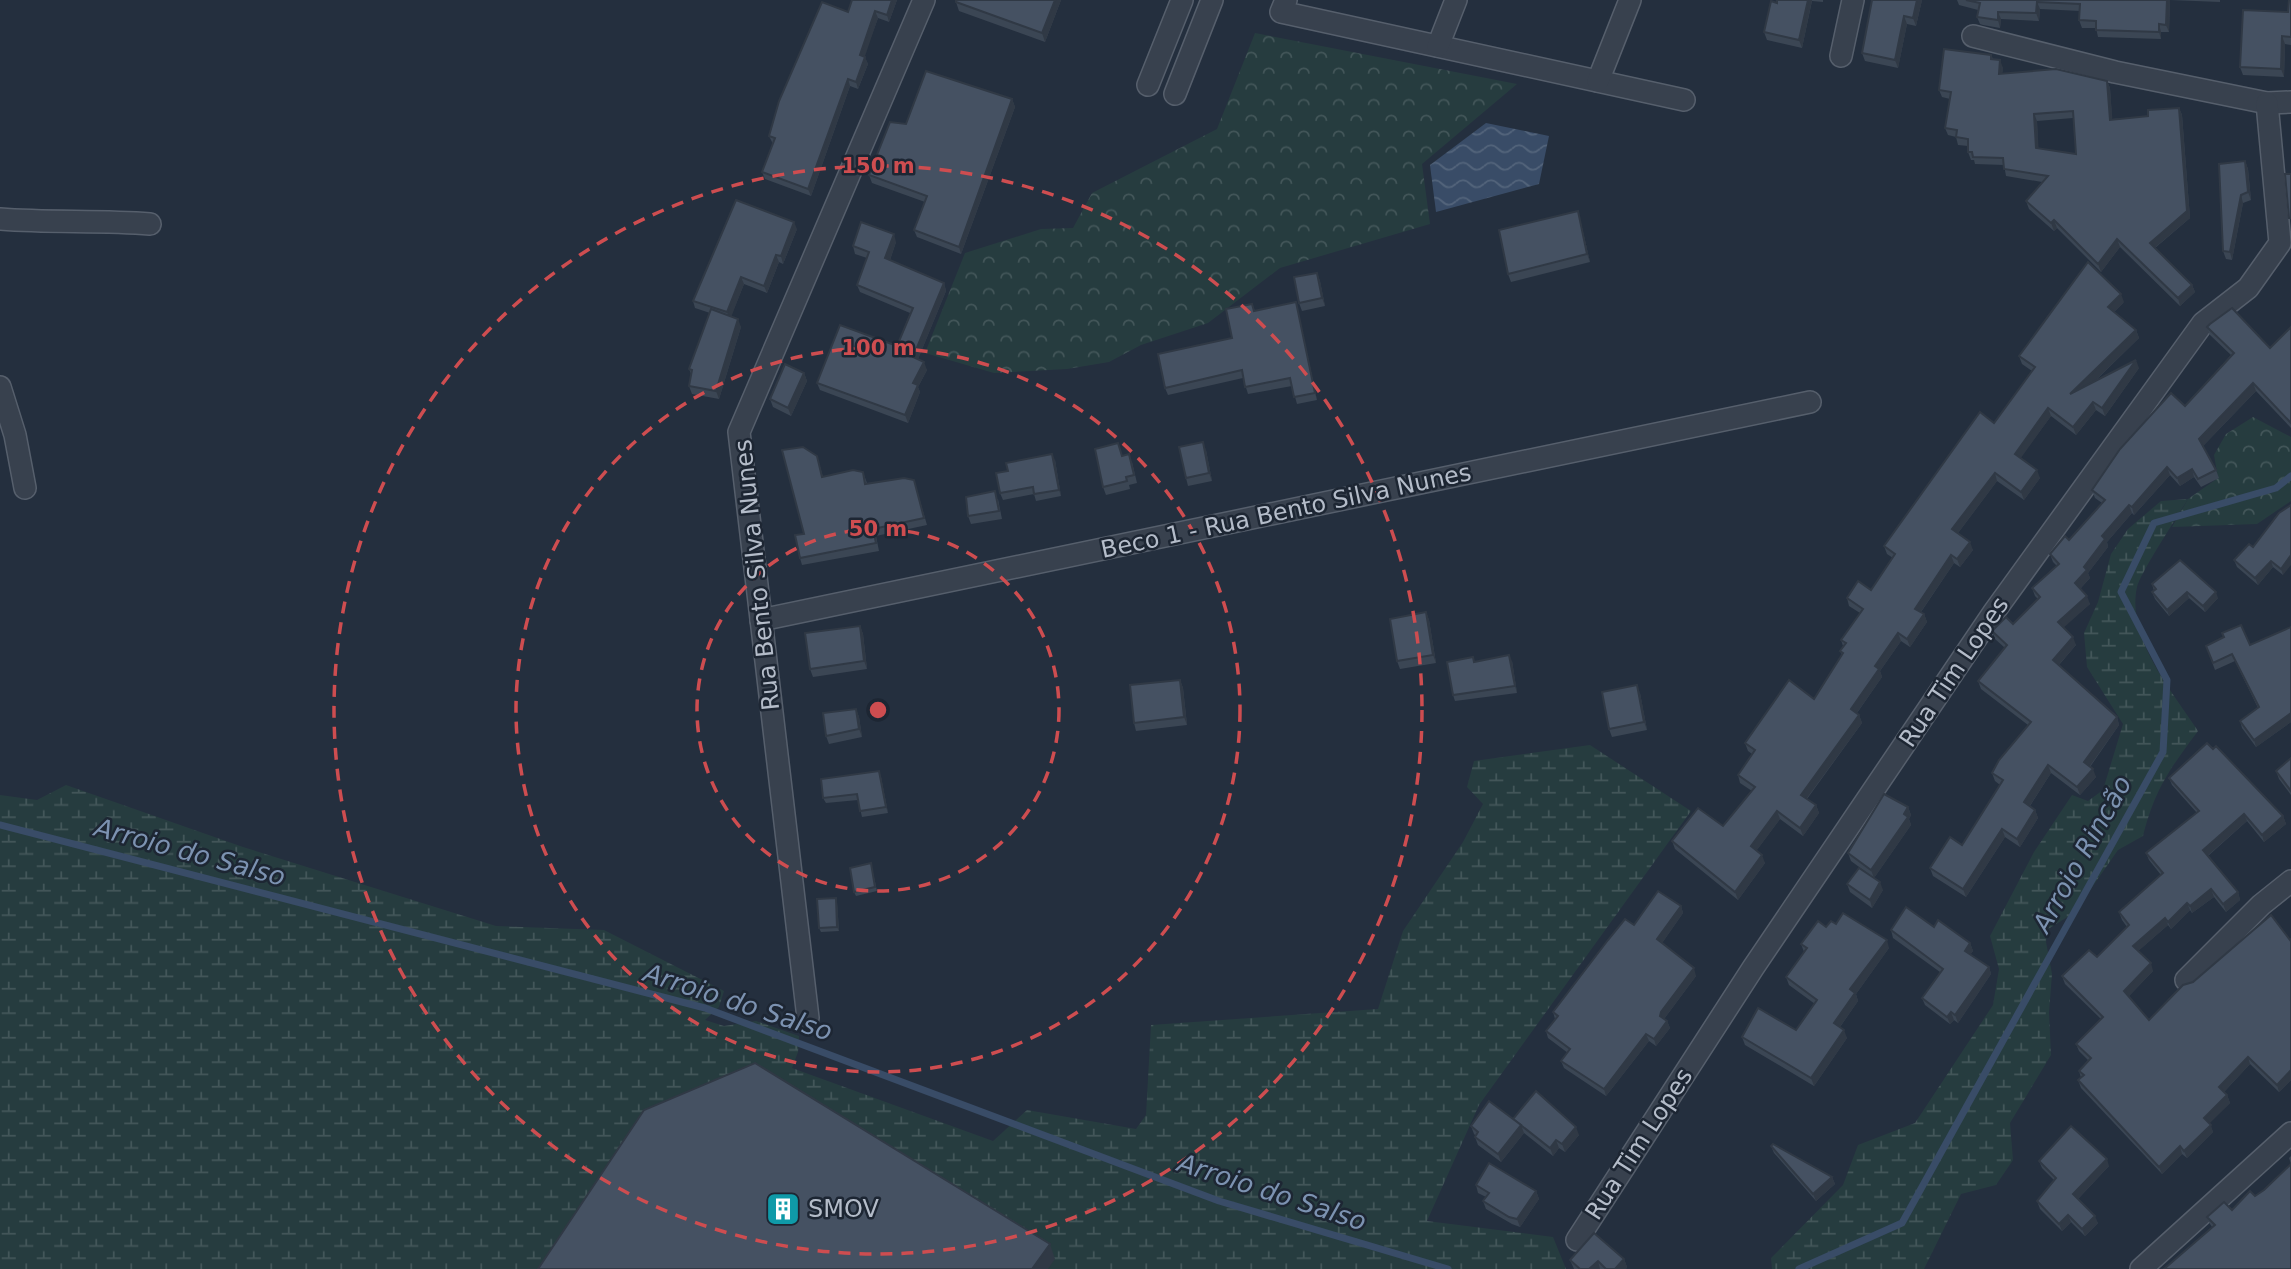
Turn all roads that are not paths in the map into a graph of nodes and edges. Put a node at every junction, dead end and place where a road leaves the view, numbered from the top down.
1 (924, 0) edge
2 (1182, 0) edge
3 (1212, 0) edge
4 (1286, 0) edge
5 (1456, 0) edge
6 (1630, 0) edge
7 (1853, 0) edge
8 (1973, 36) dead end
9 (1438, 46) junction
10 (1841, 56) dead end
11 (1598, 81) junction
12 (1148, 85) dead end
13 (1175, 94) dead end
14 (1684, 100) dead end
15 (2291, 102) edge
16 (2267, 103) junction
17 (0, 219) edge
18 (150, 224) dead end
19 (0, 387) edge
20 (1810, 402) dead end
21 (25, 488) dead end
22 (761, 620) junction
23 (2291, 881) edge
24 (2186, 980) dead end
25 (808, 1018) dead end
26 (2291, 1133) edge
27 (1577, 1240) dead end
28 (2141, 1269) edge

1 - 22 street, Rua Bento Silva Nunes
2 - 12 street
3 - 13 street
4 - 9 street
5 - 9 street
6 - 11 street
7 - 10 street
8 - 16 street
9 - 11 street
11 - 14 street
15 - 16 street
16 - 27 street, Rua Tim Lopes
17 - 18 street
19 - 21 street
20 - 22 street, Beco 1 - Rua Bento Silva Nunes
22 - 25 street, Rua Bento Silva Nunes
23 - 24 street
26 - 28 street

